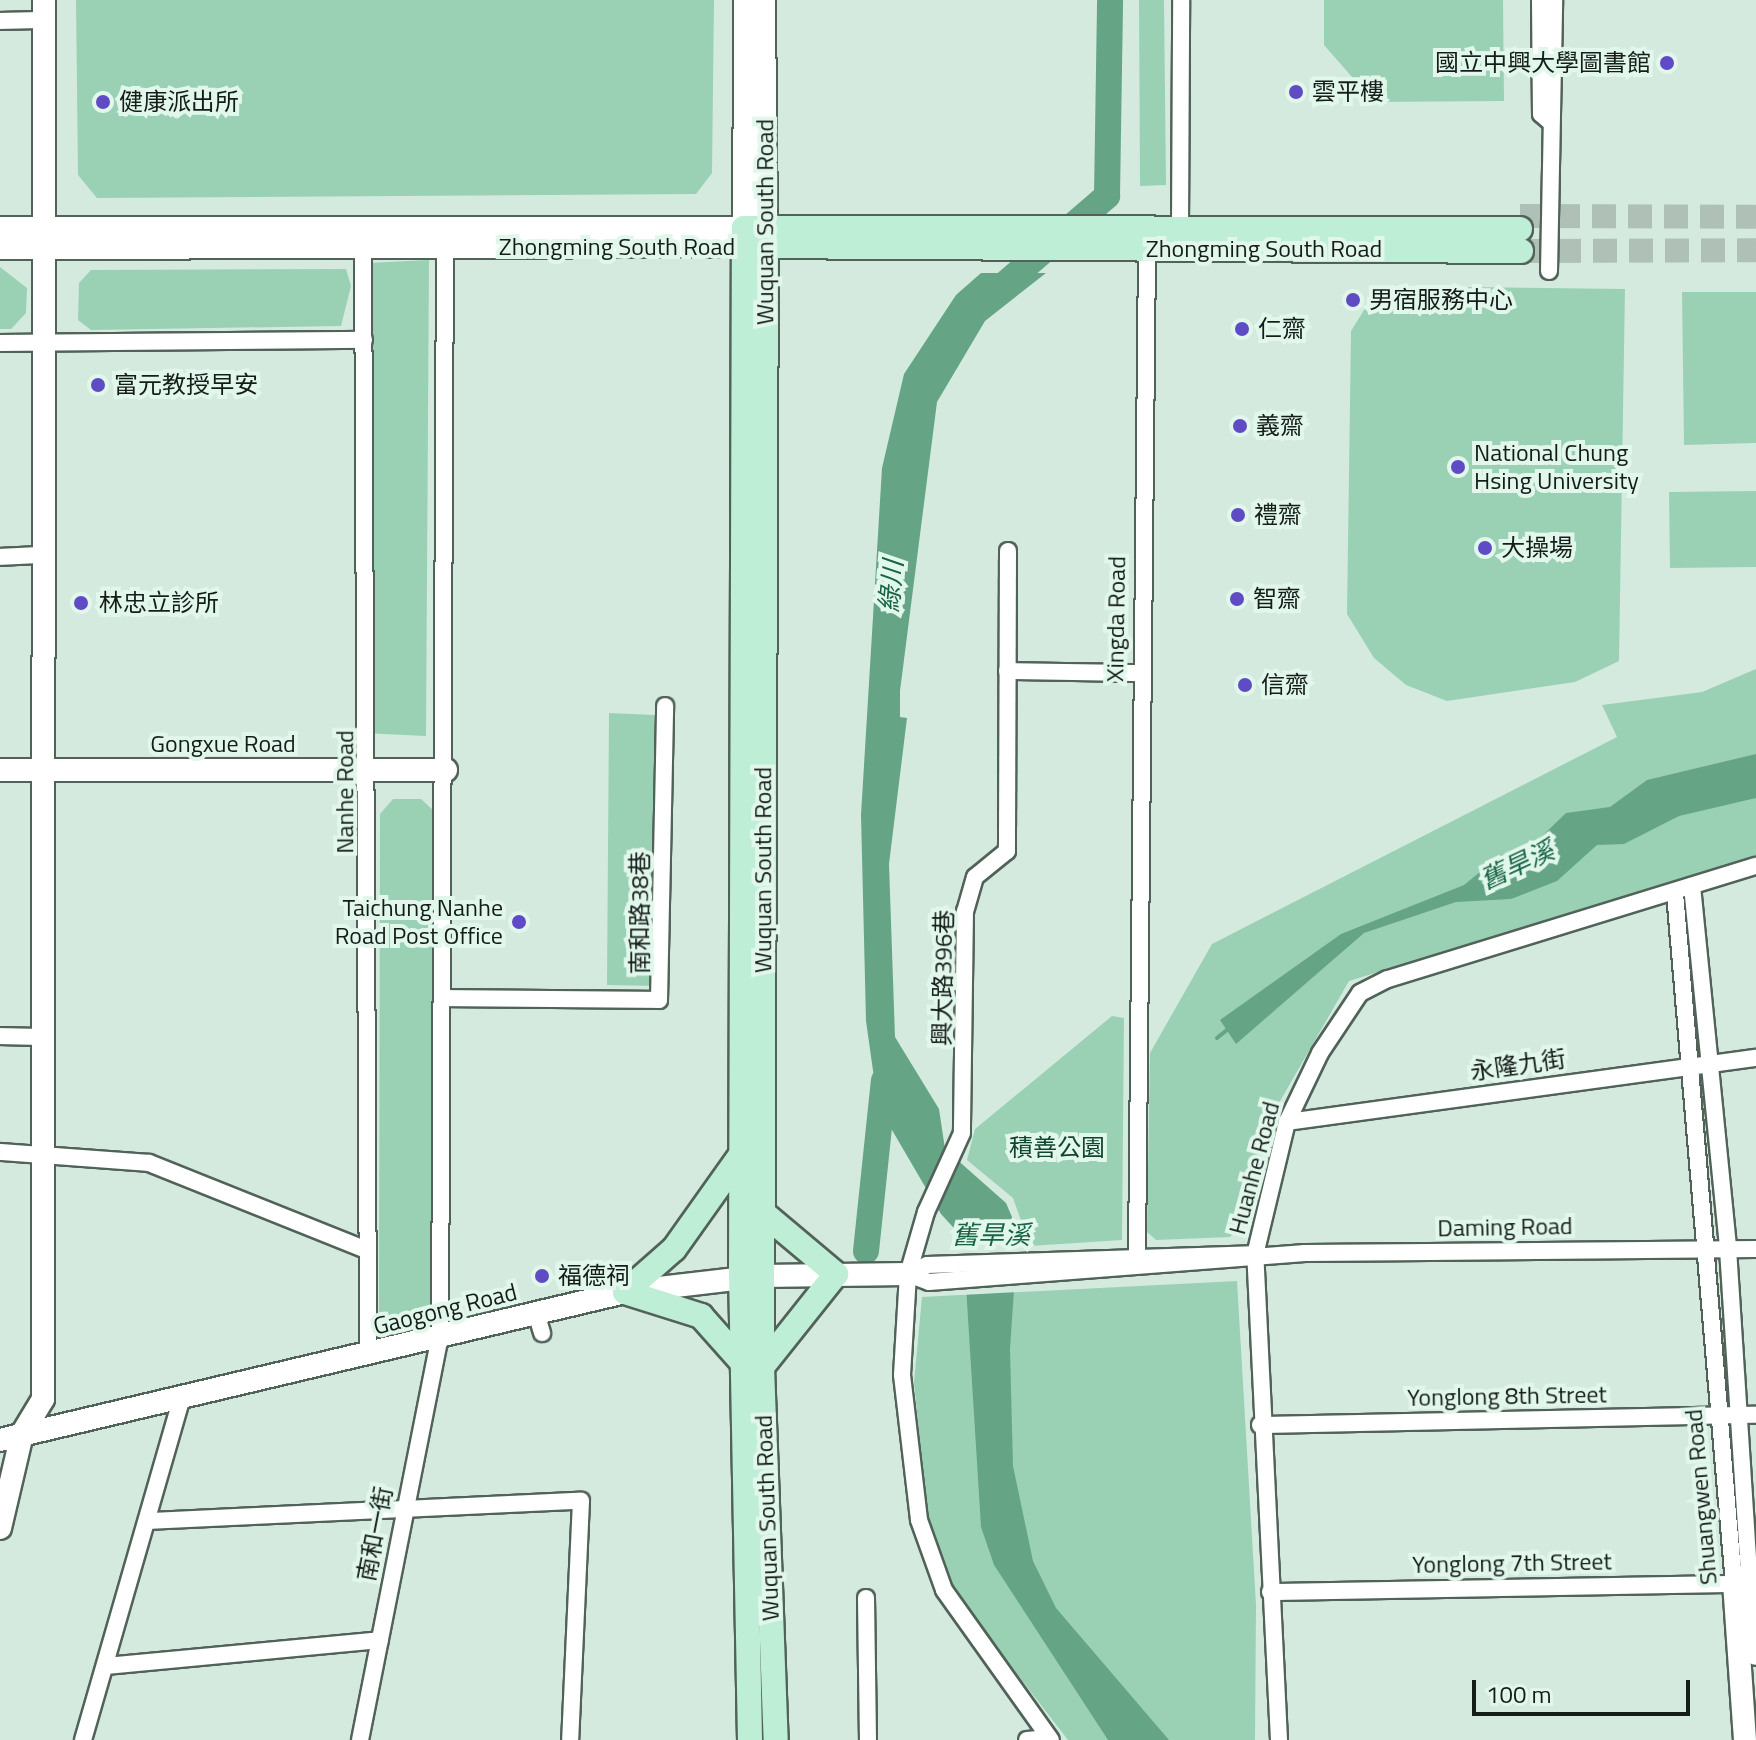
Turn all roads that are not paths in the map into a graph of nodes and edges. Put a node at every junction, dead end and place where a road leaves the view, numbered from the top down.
1 (745, 0) edge
2 (764, 0) edge
3 (1181, 0) edge
4 (1540, 0) edge
5 (1554, 0) edge
6 (44, 10) edge
7 (0, 21) edge
8 (1549, 121) junction
9 (1180, 227) junction
10 (0, 228) edge
11 (42, 238) junction
12 (445, 238) junction
13 (755, 238) junction
14 (363, 240) junction
15 (1140, 243) junction
16 (0, 248) edge
17 (1549, 271) dead end
18 (364, 340) junction
19 (0, 343) edge
20 (41, 343) junction
21 (1008, 551) dead end
22 (41, 555) junction
23 (0, 557) edge
24 (1007, 671) junction
25 (1139, 673) junction
26 (665, 706) dead end
27 (42, 769) junction
28 (0, 770) edge
29 (369, 770) junction
30 (446, 770) junction
31 (1756, 866) edge
32 (1692, 886) junction
33 (1675, 893) junction
34 (444, 998) junction
35 (0, 1036) edge
36 (44, 1037) junction
37 (1756, 1058) edge
38 (1711, 1062) junction
39 (1693, 1064) junction
40 (1287, 1122) junction
41 (0, 1152) edge
42 (42, 1152) junction
43 (743, 1152) junction
44 (762, 1212) junction
45 (1709, 1249) junction
46 (1728, 1249) junction
47 (1756, 1249) edge
48 (367, 1250) junction
49 (1137, 1255) junction
50 (1255, 1255) junction
51 (1033, 1267) junction
52 (836, 1274) junction
53 (921, 1274) junction
54 (751, 1276) junction
55 (625, 1292) junction
56 (440, 1337) junction
57 (368, 1354) junction
58 (752, 1364) junction
59 (181, 1400) junction
60 (1756, 1415) edge
61 (1728, 1416) junction
62 (1260, 1425) junction
63 (22, 1434) junction
64 (0, 1440) edge
65 (404, 1506) junction
66 (149, 1521) junction
67 (0, 1528) edge
68 (1747, 1585) edge
69 (1270, 1592) junction
70 (866, 1598) dead end
71 (380, 1640) junction
72 (1756, 1654) edge
73 (106, 1666) junction
74 (1050, 1739) edge
75 (83, 1740) edge
76 (360, 1740) edge
77 (570, 1740) edge
78 (750, 1740) edge
79 (776, 1740) edge
80 (868, 1740) edge
81 (1027, 1740) edge
82 (1279, 1740) edge
83 (1745, 1740) edge

1 - 13 street, Wuquan South Road
2 - 13 street, Wuquan South Road
3 - 9 street
4 - 8 street
5 - 8 street
6 - 7 street
6 - 11 street
8 - 17 street
9 - 15 main road, Zhongming South Road
9 - 15 main road, Zhongming South Road
10 - 11 street, Zhongming South Road
11 - 14 street, Zhongming South Road
11 - 16 street, Zhongming South Road
11 - 20 street
12 - 13 street, Zhongming South Road
12 - 14 street, Zhongming South Road
12 - 30 street
13 - 15 main road, Zhongming South Road
13 - 15 main road, Zhongming South Road
13 - 43 main road, Wuquan South Road
13 - 44 main road, Wuquan South Road
14 - 18 street, Nanhe Road
15 - 25 street, Xingda Road
18 - 20 street
18 - 29 street, Nanhe Road
19 - 20 street
20 - 22 street
21 - 24 street, 興大路396巷
22 - 23 street
22 - 27 street
24 - 25 street
24 - 53 street, 興大路396巷
25 - 49 street, Xingda Road
26 - 34 street, 南和路38巷
27 - 28 street, Gongxue Road
27 - 29 street, Gongxue Road
27 - 36 street
29 - 30 street, Gongxue Road
29 - 48 street, Nanhe Road
30 - 34 street
31 - 32 street, Huanhe Road
32 - 33 street, Huanhe Road
32 - 38 street, Shuangwen Road
33 - 39 street, Shuangwen Road
33 - 40 street, Huanhe Road
34 - 56 street
35 - 36 street
36 - 42 street
37 - 38 street, 永隆九街
38 - 39 street, 永隆九街
38 - 46 street, Shuangwen Road
39 - 40 street, 永隆九街
39 - 45 street, Shuangwen Road
40 - 50 street, Huanhe Road
41 - 42 street
42 - 48 street
42 - 63 street
43 - 54 main road, Wuquan South Road
43 - 55 main road
44 - 52 main road
44 - 54 main road, Wuquan South Road
45 - 46 street, Daming Road
45 - 50 street, Daming Road
45 - 61 street, Shuangwen Road
46 - 47 street, Daming Road
46 - 61 street, Shuangwen Road
48 - 57 street, Nanhe Road
49 - 50 street, Daming Road
49 - 51 street, Daming Road
50 - 51 street, Daming Road
50 - 62 street, Huanhe Road
51 - 53 street
52 - 53 street, Gaogong Road
52 - 54 street, Gaogong Road
52 - 58 main road
53 - 74 street
54 - 55 street, Gaogong Road
54 - 58 main road, Wuquan South Road
55 - 56 street, Gaogong Road
55 - 58 main road
56 - 57 street, Gaogong Road
56 - 65 street, 南和一街
57 - 59 street, Gaogong Road
58 - 78 main road, Wuquan South Road
58 - 79 main road, Wuquan South Road
59 - 63 street, Gaogong Road
59 - 66 street
60 - 61 street, Yonglong 8th Street
61 - 62 street, Yonglong 8th Street
61 - 68 street, Shuangwen Road
62 - 69 street, Huanhe Road
63 - 64 street, Gaogong Road
63 - 67 street
65 - 66 street
65 - 71 street, 南和一街
65 - 77 street
66 - 73 street
68 - 69 street, Yonglong 7th Street
68 - 72 street
68 - 83 street, Shuangwen Road
69 - 82 street, Huanhe Road
70 - 80 street
71 - 73 street
71 - 76 street, 南和一街
73 - 75 street
74 - 81 street

